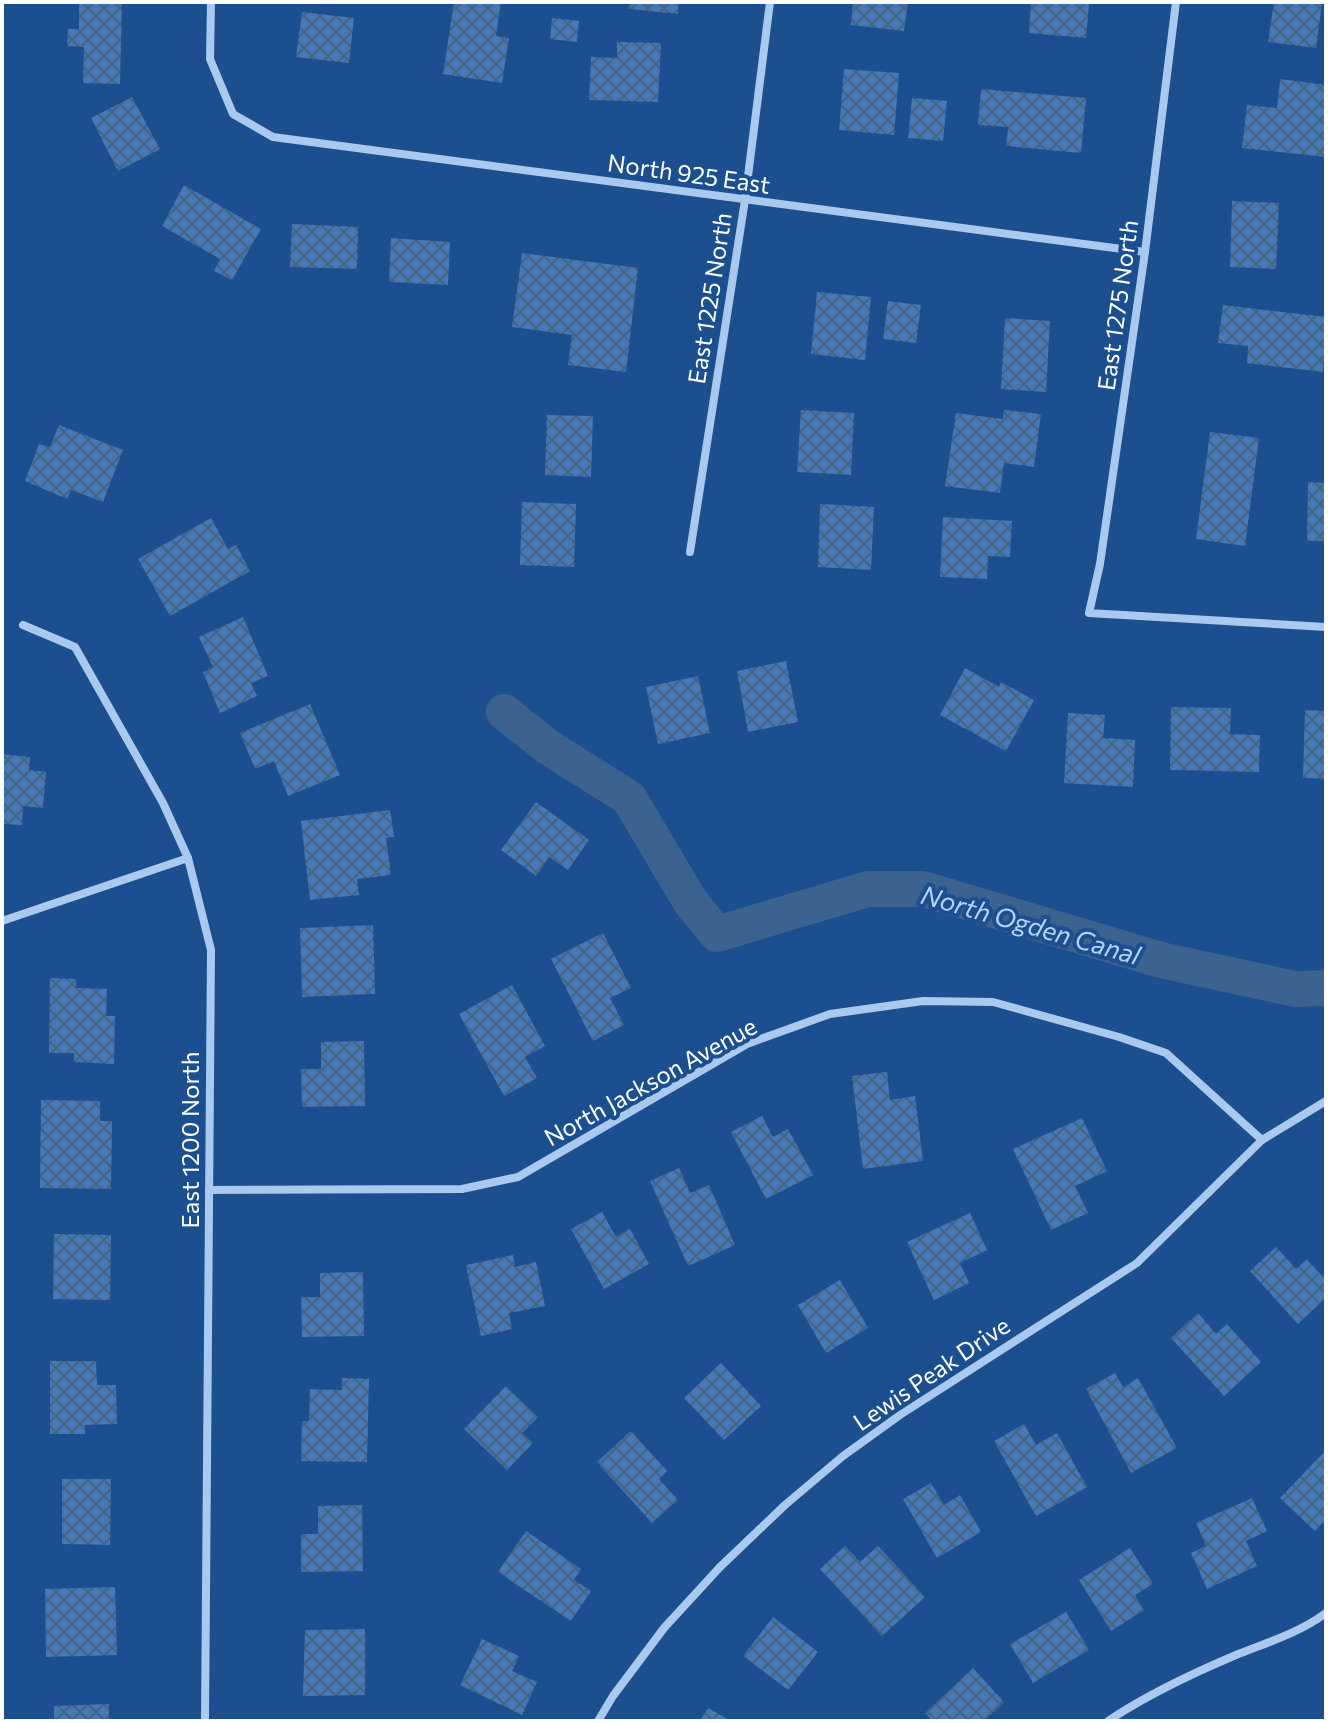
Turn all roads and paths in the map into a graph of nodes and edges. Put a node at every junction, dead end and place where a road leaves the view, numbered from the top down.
1 (211, 2) edge
2 (770, 2) edge
3 (1176, 2) edge
4 (745, 200) junction
5 (1145, 252) junction
6 (690, 552) dead end
7 (23, 625) dead end
8 (1326, 627) edge
9 (188, 858) junction
10 (2, 921) edge
11 (1326, 1101) edge
12 (1262, 1140) junction
13 (209, 1190) junction
14 (1326, 1613) edge
15 (205, 1721) edge
16 (598, 1721) edge
17 (1108, 1721) edge

1 - 4 street, North 925 East
2 - 4 street, East 1225 North
3 - 5 street, East 1275 North
4 - 5 street, North 925 East
4 - 6 street, East 1225 North
5 - 8 street, East 1275 North
7 - 9 street, East 1200 North
9 - 10 street
9 - 13 street, East 1200 North
11 - 12 street, Lewis Peak Drive
12 - 13 street, North Jackson Avenue
12 - 16 street, Lewis Peak Drive
13 - 15 street, East 1200 North
14 - 17 street

